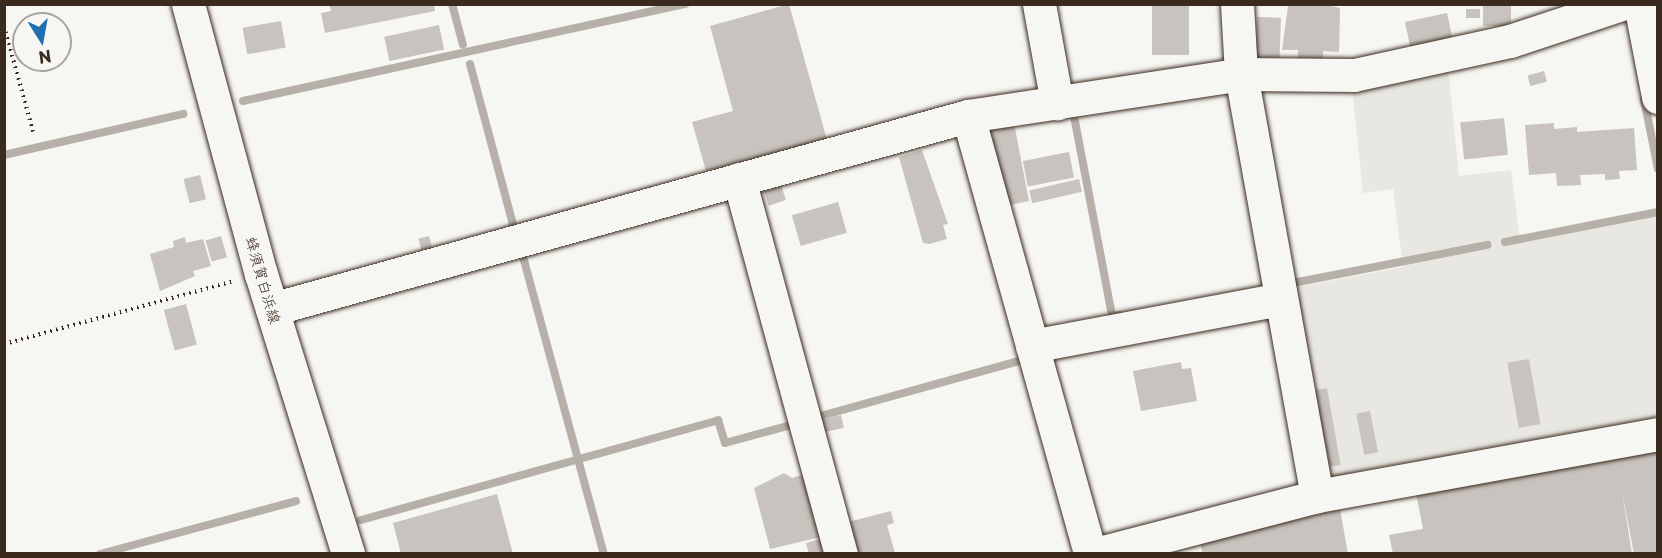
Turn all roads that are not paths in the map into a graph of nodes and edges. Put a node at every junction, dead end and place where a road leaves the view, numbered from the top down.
1 (188, 4) edge
2 (1039, 4) edge
3 (1237, 4) edge
4 (1622, 4) edge
5 (1640, 4) edge
6 (1241, 74) junction
7 (1658, 97) edge
8 (1057, 103) junction
9 (968, 116) junction
10 (739, 179) junction
11 (1280, 299) junction
12 (272, 309) junction
13 (1032, 346) junction
14 (1658, 434) edge
15 (1317, 496) junction
16 (348, 554) edge
17 (841, 554) edge
18 (1089, 554) edge
19 (1095, 554) edge

1 - 12 street, 蜂須賀白浜線
2 - 8 street
3 - 6 street
4 - 6 street
5 - 7 street
6 - 8 street
6 - 11 street
8 - 9 street
9 - 10 street
9 - 13 street
10 - 12 street
10 - 17 street
11 - 13 street
11 - 15 street
12 - 16 street, 蜂須賀白浜線
13 - 18 street
14 - 15 street
15 - 19 street

